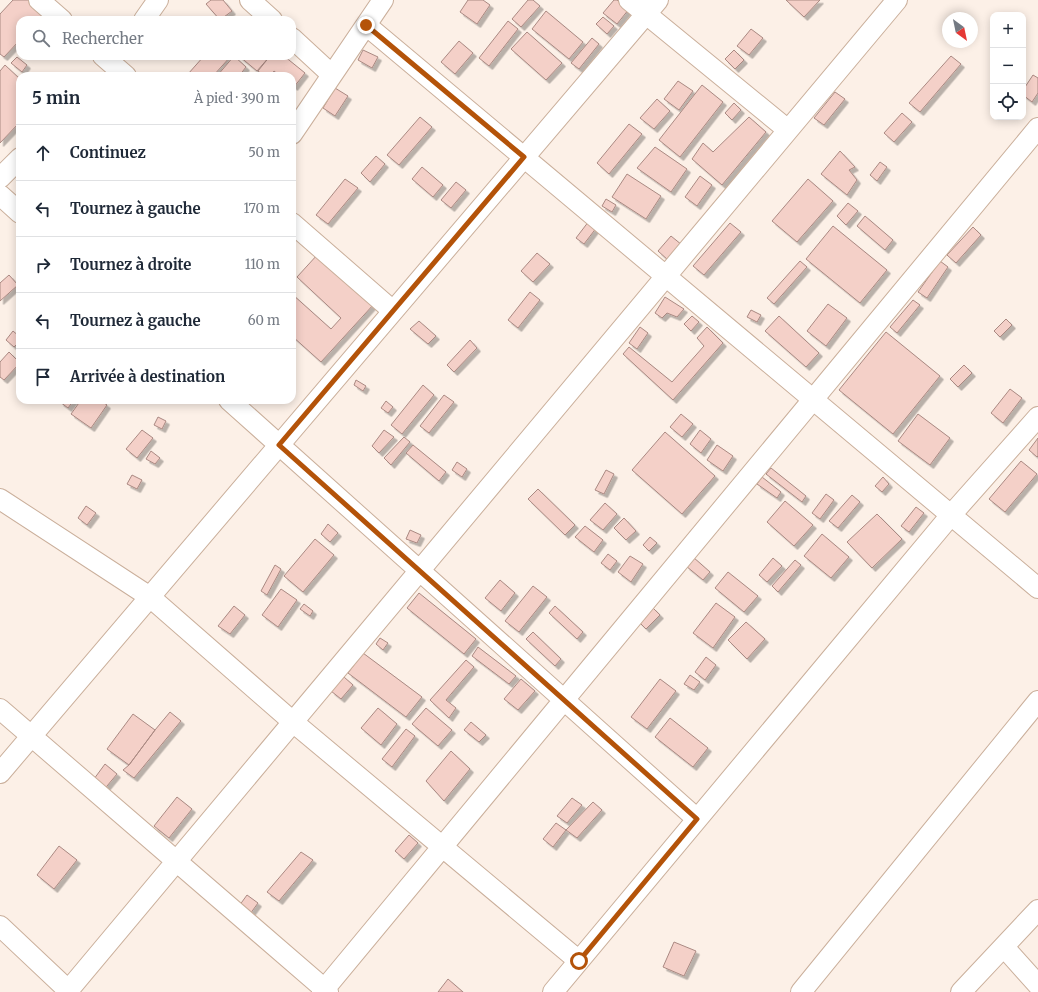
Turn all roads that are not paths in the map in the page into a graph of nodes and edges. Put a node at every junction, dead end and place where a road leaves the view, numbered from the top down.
1 (39, 0) edge
2 (158, 0) edge
3 (250, 0) edge
4 (383, 0) edge
5 (629, 0) edge
6 (897, 0) edge
7 (652, 7) edge
8 (57, 16) edge
9 (147, 16) edge
10 (268, 16) edge
11 (366, 25) junction
12 (296, 42) edge
13 (332, 75) junction
14 (296, 128) edge
15 (1038, 128) edge
16 (788, 130) junction
17 (524, 157) junction
18 (16, 162) edge
19 (0, 178) edge
20 (0, 195) edge
21 (16, 209) edge
22 (296, 226) edge
23 (666, 276) junction
24 (393, 311) junction
25 (813, 400) junction
26 (233, 404) edge
27 (1038, 417) edge
28 (279, 445) junction
29 (0, 499) edge
30 (951, 515) junction
31 (420, 571) junction
32 (1038, 588) edge
33 (150, 597) junction
34 (564, 700) junction
35 (1038, 701) edge
36 (0, 709) edge
37 (293, 722) junction
38 (31, 736) junction
39 (0, 773) edge
40 (697, 819) junction
41 (442, 847) junction
42 (176, 861) junction
43 (1038, 910) edge
44 (0, 926) edge
45 (1004, 947) junction
46 (579, 961) junction
47 (1038, 985) edge
48 (325, 991) edge
49 (69, 992) edge
50 (553, 992) edge
51 (801, 992) edge
52 (961, 992) edge

1 - 8 street
2 - 9 street
3 - 10 street
4 - 11 street
5 - 7 street
6 - 16 street
7 - 16 street
7 - 17 street
11 - 13 street
11 - 17 street
12 - 13 street
13 - 14 street
15 - 25 street
16 - 23 street
17 - 23 street
17 - 24 street
18 - 19 street
20 - 21 street
22 - 24 street
23 - 25 street
23 - 31 street
24 - 28 street
25 - 30 street
25 - 34 street
26 - 28 street
27 - 30 street
28 - 31 street
28 - 33 street
29 - 33 street
30 - 32 street
30 - 40 street
31 - 34 street
31 - 37 street
33 - 37 street
33 - 38 street
34 - 40 street
34 - 41 street
35 - 51 street
36 - 38 street
37 - 41 street
37 - 42 street
38 - 39 street
38 - 42 street
40 - 46 street
41 - 46 street
41 - 48 street
42 - 48 street
42 - 49 street
43 - 45 street
44 - 49 street
45 - 47 street
45 - 52 street
46 - 50 street

